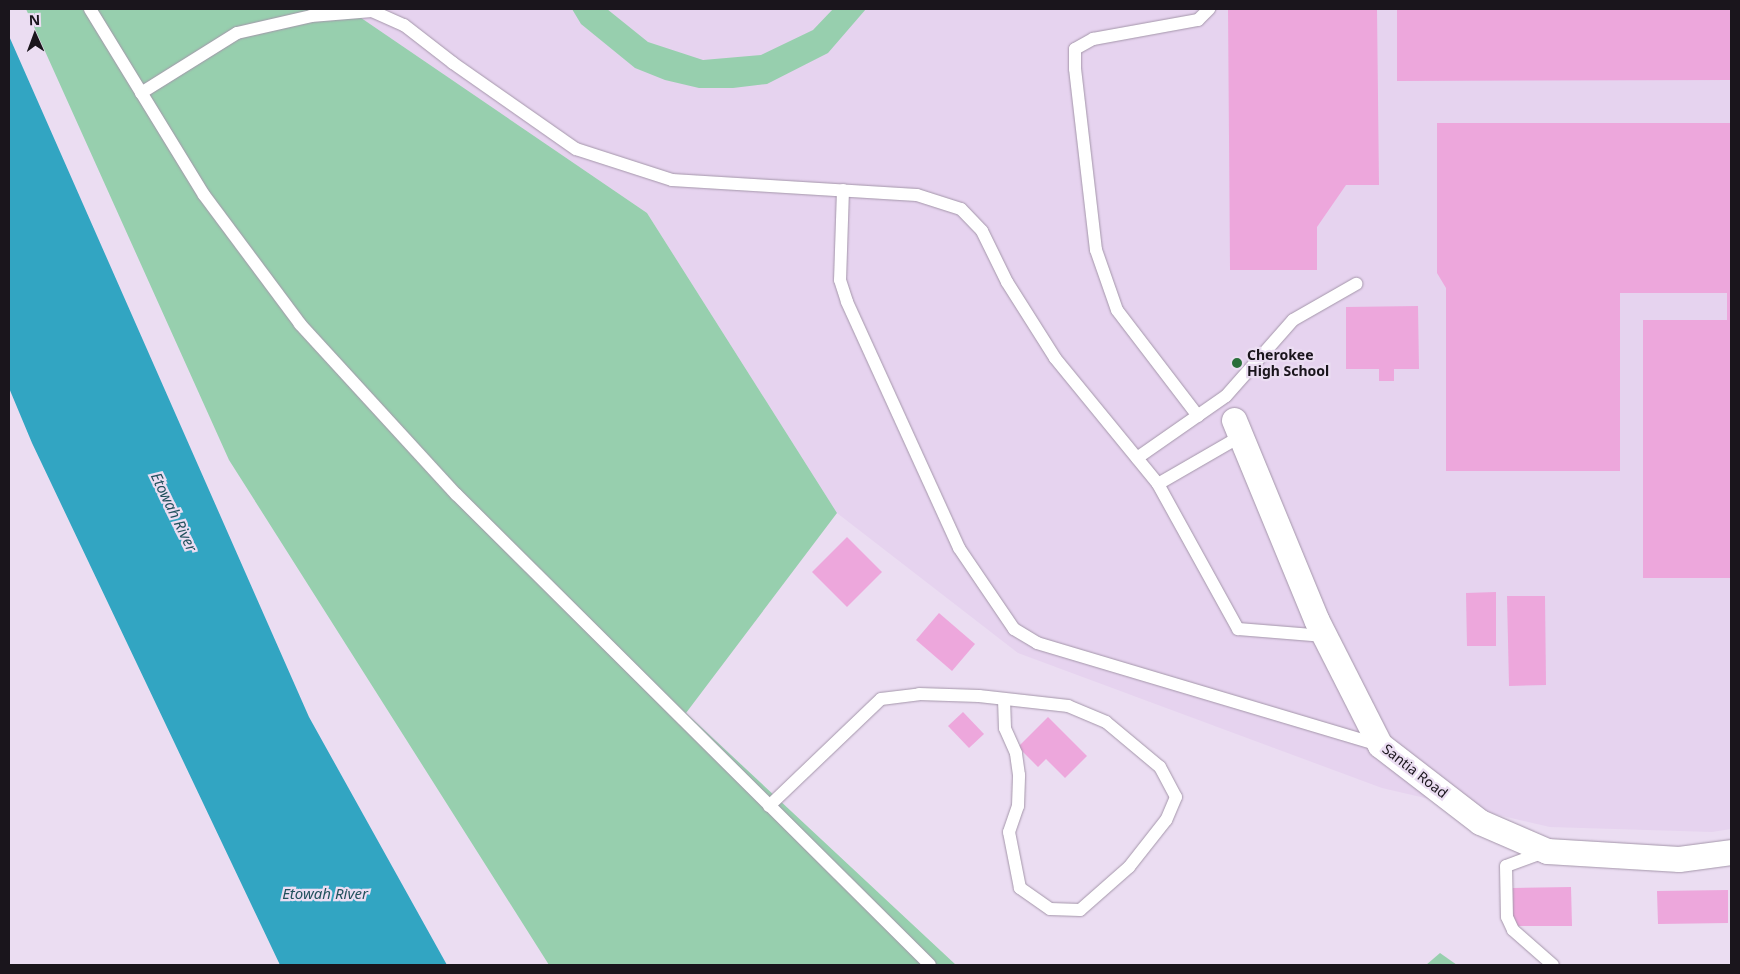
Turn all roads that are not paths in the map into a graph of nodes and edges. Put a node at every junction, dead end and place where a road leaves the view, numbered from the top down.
1 (90, 9) edge
2 (1209, 9) edge
3 (142, 93) junction
4 (843, 190) junction
5 (1356, 284) dead end
6 (1198, 416) junction
7 (1237, 428) joint
8 (1137, 458) junction
9 (1158, 484) junction
10 (1324, 636) junction
11 (1004, 699) junction
12 (1380, 745) junction
13 (769, 806) junction
14 (1547, 851) junction
15 (1731, 852) edge
16 (930, 965) edge
17 (1553, 965) edge

1 - 3 lane
2 - 6 lane
3 - 4 lane
3 - 13 lane
4 - 8 lane
4 - 12 lane
5 - 6 lane
6 - 8 lane
7 - 9 lane
7 - 10 street, Santia Road
8 - 9 lane
9 - 10 lane
10 - 12 street, Santia Road
11 - 11 lane
11 - 13 lane
12 - 14 street, Santia Road
13 - 16 lane
14 - 15 street, Santia Road
14 - 17 lane

